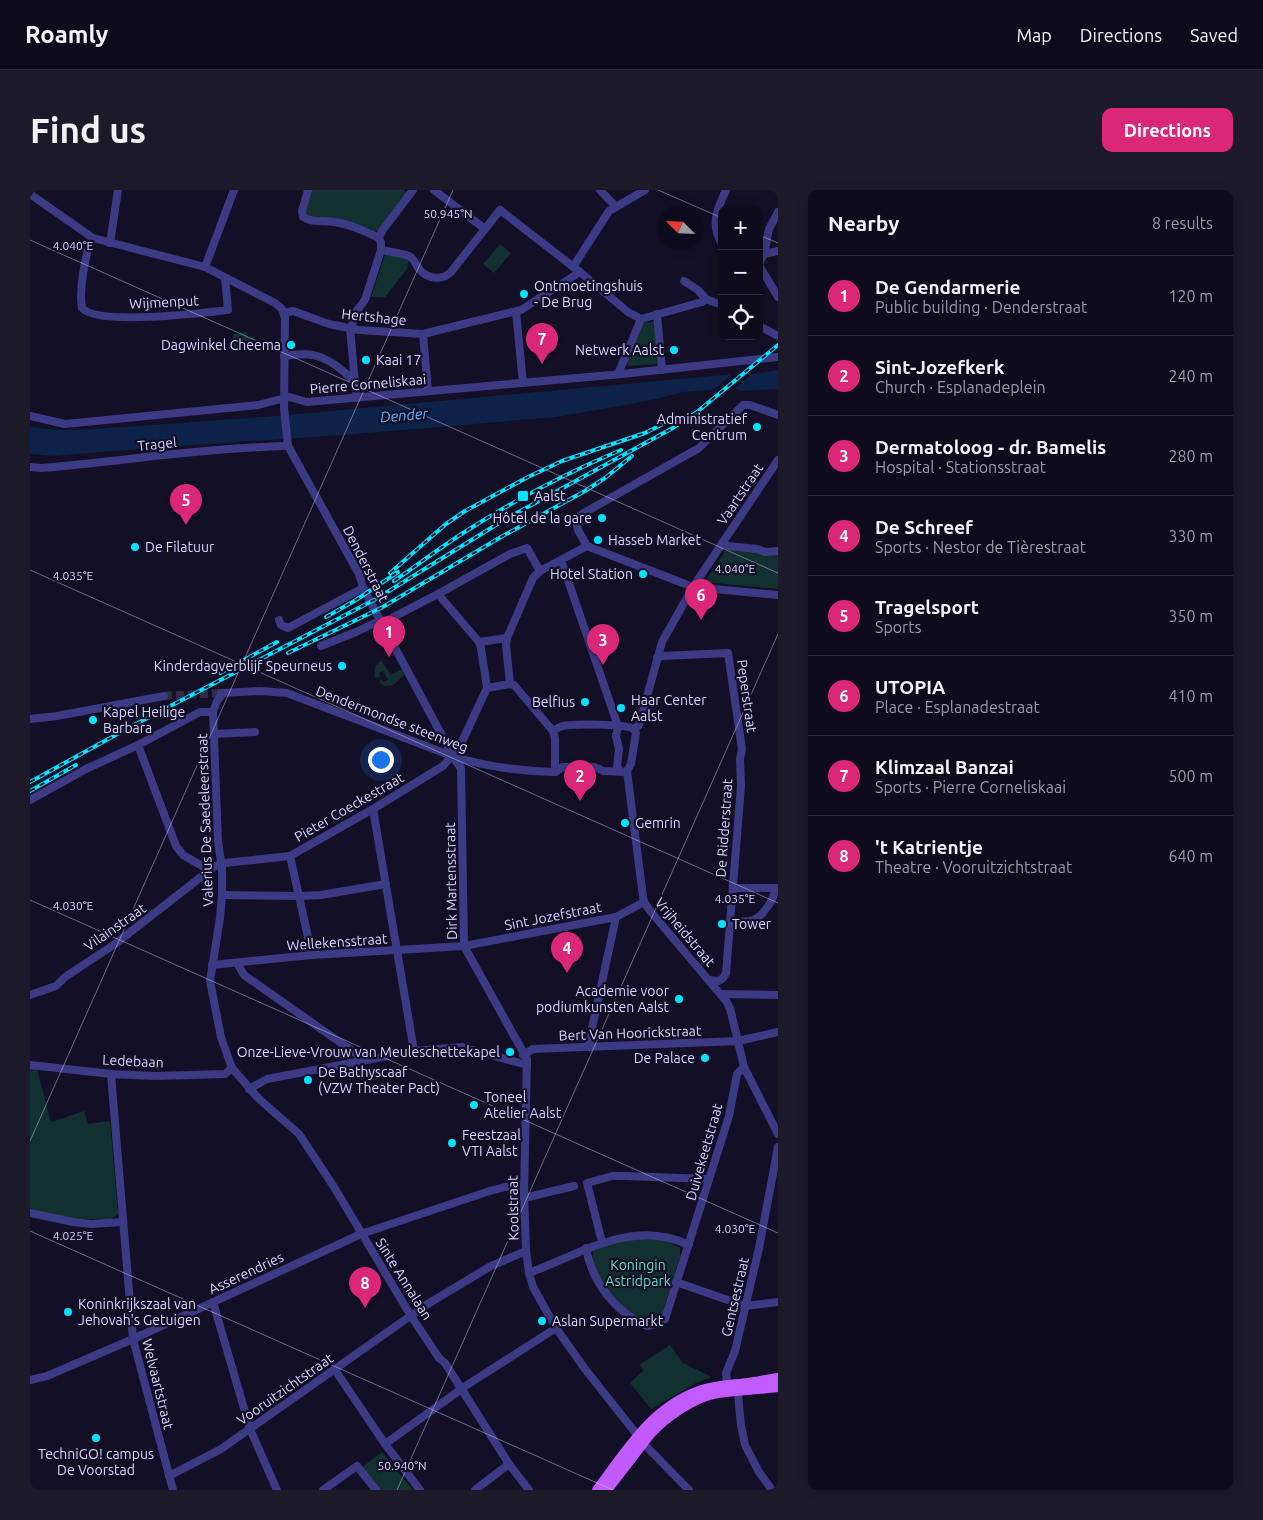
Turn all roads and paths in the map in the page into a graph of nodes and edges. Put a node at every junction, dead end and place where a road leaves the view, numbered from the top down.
1 (118, 190) edge
2 (234, 190) edge
3 (308, 190) edge
4 (412, 190) edge
5 (434, 190) edge
6 (600, 190) edge
7 (645, 190) edge
8 (726, 190) edge
9 (30, 194) edge
10 (719, 205) edge
11 (616, 206) junction
12 (718, 207) edge
13 (778, 212) edge
14 (485, 229) junction
15 (718, 235) edge
16 (94, 238) junction
17 (378, 238) junction
18 (110, 243) junction
19 (381, 250) junction
20 (778, 251) edge
21 (764, 254) joint
22 (205, 267) junction
23 (573, 267) junction
24 (580, 272) junction
25 (763, 272) edge
26 (225, 278) junction
27 (684, 281) dead end
28 (778, 298) edge
29 (706, 299) junction
30 (718, 304) edge
31 (284, 312) junction
32 (516, 312) junction
33 (657, 314) junction
34 (641, 319) junction
35 (350, 328) junction
36 (763, 328) edge
37 (423, 334) junction
38 (778, 336) edge
39 (284, 356) junction
40 (778, 357) edge
41 (662, 370) junction
42 (620, 374) junction
43 (355, 383) junction
44 (523, 383) junction
45 (428, 391) junction
46 (357, 398) junction
47 (283, 402) junction
48 (778, 415) edge
49 (30, 416) edge
50 (287, 442) junction
51 (778, 460) edge
52 (30, 467) edge
53 (722, 543) junction
54 (587, 546) junction
55 (778, 551) edge
56 (561, 560) junction
57 (540, 571) junction
58 (693, 587) junction
59 (363, 588) junction
60 (438, 594) junction
61 (778, 595) edge
62 (279, 620) dead end
63 (382, 621) junction
64 (507, 638) junction
65 (479, 642) junction
66 (321, 646) dead end
67 (657, 658) junction
68 (510, 684) junction
69 (487, 688) junction
70 (164, 696) tunnel mouth
71 (213, 712) junction
72 (30, 719) edge
73 (618, 726) junction
74 (634, 729) junction
75 (553, 731) junction
76 (255, 732) dead end
77 (214, 734) junction
78 (138, 745) junction
79 (741, 754) joint
80 (452, 756) junction
81 (618, 762) junction
82 (603, 771) junction
83 (623, 771) junction
84 (555, 772) junction
85 (30, 800) edge
86 (373, 809) junction
87 (290, 856) junction
88 (220, 864) junction
89 (209, 870) junction
90 (386, 884) junction
91 (733, 888) junction
92 (776, 888) edge
93 (222, 895) junction
94 (300, 896) junction
95 (644, 902) junction
96 (616, 917) junction
97 (730, 921) junction
98 (464, 946) junction
99 (397, 950) junction
100 (312, 955) junction
101 (238, 962) junction
102 (212, 965) junction
103 (709, 980) junction
104 (721, 994) junction
105 (778, 994) edge
106 (30, 995) edge
107 (778, 1032) edge
108 (738, 1041) junction
109 (588, 1047) junction
110 (414, 1051) junction
111 (525, 1053) junction
112 (363, 1061) junction
113 (516, 1062) junction
114 (30, 1065) edge
115 (527, 1065) junction
116 (744, 1067) junction
117 (232, 1068) junction
118 (111, 1074) junction
119 (249, 1089) junction
120 (778, 1134) edge
121 (778, 1147) edge
122 (709, 1179) junction
123 (524, 1186) junction
124 (574, 1186) dead end
125 (524, 1198) junction
126 (30, 1213) edge
127 (123, 1222) junction
128 (361, 1234) junction
129 (602, 1242) junction
130 (689, 1245) junction
131 (586, 1248) junction
132 (526, 1251) junction
133 (529, 1273) junction
134 (676, 1282) junction
135 (214, 1302) junction
136 (778, 1302) edge
137 (745, 1306) junction
138 (412, 1316) junction
139 (556, 1328) junction
140 (133, 1339) junction
141 (334, 1370) junction
142 (778, 1378) edge
143 (30, 1380) edge
144 (778, 1387) edge
145 (462, 1389) junction
146 (733, 1389) junction
147 (250, 1429) junction
148 (640, 1440) junction
149 (385, 1444) junction
150 (509, 1464) junction
151 (169, 1476) junction
152 (173, 1490) edge
153 (277, 1490) edge
154 (323, 1490) edge
155 (376, 1490) edge
156 (420, 1490) edge
157 (475, 1490) edge
158 (528, 1490) edge
159 (597, 1490) edge
160 (608, 1490) edge
161 (689, 1490) edge
162 (772, 1490) edge

1 - 18 street
2 - 22 street
3 - 17 street
4 - 17 street
5 - 14 street
6 - 11 street
7 - 11 street
8 - 10 street
9 - 16 street, Hertshage
11 - 23 street
12 - 15 street
13 - 21 street
14 - 19 street
14 - 23 street
16 - 18 street, Hertshage
16 - 26 street, Wijmenput
17 - 19 street
18 - 22 street, Hertshage
19 - 35 street
20 - 21 street
22 - 26 street, Hertshage
23 - 24 street
24 - 32 street, Hertshage
24 - 34 street
25 - 28 street
26 - 31 street, Hertshage
27 - 29 street
29 - 30 street
29 - 33 street
31 - 35 street, Hertshage
31 - 39 street, Denderstraat
32 - 37 street, Hertshage
32 - 44 street
33 - 34 street
33 - 41 street
34 - 42 street
35 - 37 street, Hertshage
35 - 43 street
36 - 38 street
37 - 45 street
39 - 43 street
39 - 47 street, Denderstraat
40 - 41 street, Pierre Corneliskaai
41 - 42 street, Pierre Corneliskaai
42 - 44 street, Pierre Corneliskaai
43 - 46 street
44 - 45 street, Pierre Corneliskaai
45 - 46 street, Pierre Corneliskaai
46 - 47 street, Pierre Corneliskaai
47 - 49 street, Pierre Corneliskaai
47 - 50 street, Denderstraat
48 - 54 street
50 - 52 street, Tragel
50 - 59 street, Denderstraat
51 - 53 street, Vaartstraat
53 - 55 street
53 - 58 street, Vaartstraat
54 - 56 street
54 - 58 street
56 - 57 street
56 - 73 street, Vrijheidstraat
57 - 60 street
57 - 64 street
58 - 61 street
58 - 67 street, Vaartstraat
59 - 62 street
59 - 63 street, Denderstraat
60 - 63 street
60 - 65 street
63 - 66 street
63 - 80 street, Denderstraat
64 - 65 street
64 - 68 street
65 - 69 street
67 - 74 street, Vaartstraat
67 - 79 street, Peperstraat
68 - 69 street
68 - 75 street
69 - 80 street, Pieter Coeckestraat
70 - 72 street
71 - 77 street, Valerius De Saedeleerstraat
71 - 78 street
71 - 80 street, Dendermondse steenweg
73 - 74 street
73 - 75 street
73 - 81 street, Vrijheidstraat
74 - 83 street, Vaartstraat
75 - 84 street
76 - 77 street
77 - 88 street, Valerius De Saedeleerstraat
78 - 85 street
78 - 89 street
79 - 91 street, De Ridderstraat
80 - 84 street, Dendermondse steenweg
80 - 86 street, Pieter Coeckestraat
80 - 98 street, Dirk Martensstraat
81 - 82 street
81 - 83 street, Vrijheidstraat
82 - 83 street, Dendermondse steenweg
82 - 84 street, Dendermondse steenweg
83 - 95 street, Vrijheidstraat
86 - 87 street, Pieter Coeckestraat
86 - 90 street
87 - 88 street, Pieter Coeckestraat
87 - 94 street
88 - 89 street, Vilainstraat
88 - 93 street, Valerius De Saedeleerstraat
89 - 106 street, Vilainstraat
90 - 94 street
90 - 99 street
91 - 92 street
91 - 97 street, De Ridderstraat
92 - 97 street
93 - 94 street
93 - 102 street, Valerius De Saedeleerstraat
94 - 100 street
95 - 96 street, Sint Jozefstraat
95 - 103 street, Vrijheidstraat
96 - 98 street, Sint Jozefstraat
96 - 109 street
97 - 103 street, De Ridderstraat
98 - 99 street, Wellekensstraat
98 - 111 street, Dirk Martensstraat
99 - 100 street, Wellekensstraat
99 - 110 street
100 - 101 street, Wellekensstraat
101 - 102 street, Wellekensstraat
101 - 112 street
102 - 117 street, Valerius De Saedeleerstraat
103 - 104 street, Vrijheidstraat
104 - 105 street
104 - 108 street, Vrijheidstraat
107 - 108 street
108 - 109 street, Bert Van Hoorickstraat
108 - 116 street
109 - 111 street, Bert Van Hoorickstraat
110 - 112 street
110 - 113 street
111 - 113 street
111 - 115 street, Koolstraat
112 - 119 street
113 - 115 street
114 - 118 street, Ledebaan
115 - 123 street, Koolstraat
116 - 120 street
116 - 122 street, Duivekeetstraat
117 - 118 street, Ledebaan
117 - 119 street, Valerius De Saedeleerstraat
118 - 127 street, Welvaartstraat
119 - 128 street, Sinte Annalaan
121 - 137 street, Gentsestraat
122 - 129 street
122 - 130 street, Duivekeetstraat
123 - 125 street, Koolstraat
123 - 128 street, Asserendries
124 - 125 street
125 - 132 street, Koolstraat
126 - 127 street
127 - 140 street, Welvaartstraat
128 - 135 street, Asserendries
128 - 138 street, Sinte Annalaan
129 - 130 street
129 - 131 street
130 - 134 street, Duivekeetstraat
131 - 133 street
131 - 134 street, Duivekeetstraat
132 - 133 street, Koolstraat
132 - 138 street, Vooruitzichtstraat
133 - 139 street, Koolstraat
134 - 137 street
135 - 140 street, Asserendries
135 - 147 street
136 - 137 street
137 - 146 street, Gentsestraat
138 - 141 street, Vooruitzichtstraat
138 - 145 street, Sinte Annalaan
139 - 145 street
139 - 148 street, Koolstraat
140 - 143 street, Asserendries
140 - 151 street, Welvaartstraat
141 - 147 street, Vooruitzichtstraat
141 - 149 street
142 - 146 main road
144 - 146 main road
145 - 149 street
145 - 150 street, Sinte Annalaan
146 - 148 main road
146 - 162 street, Gentsestraat
147 - 151 street, Vooruitzichtstraat
147 - 153 street
148 - 159 main road
148 - 160 main road
148 - 161 street, Koolstraat
149 - 156 street
150 - 157 street
150 - 158 street, Sinte Annalaan
151 - 152 street, Welvaartstraat
154 - 155 street

